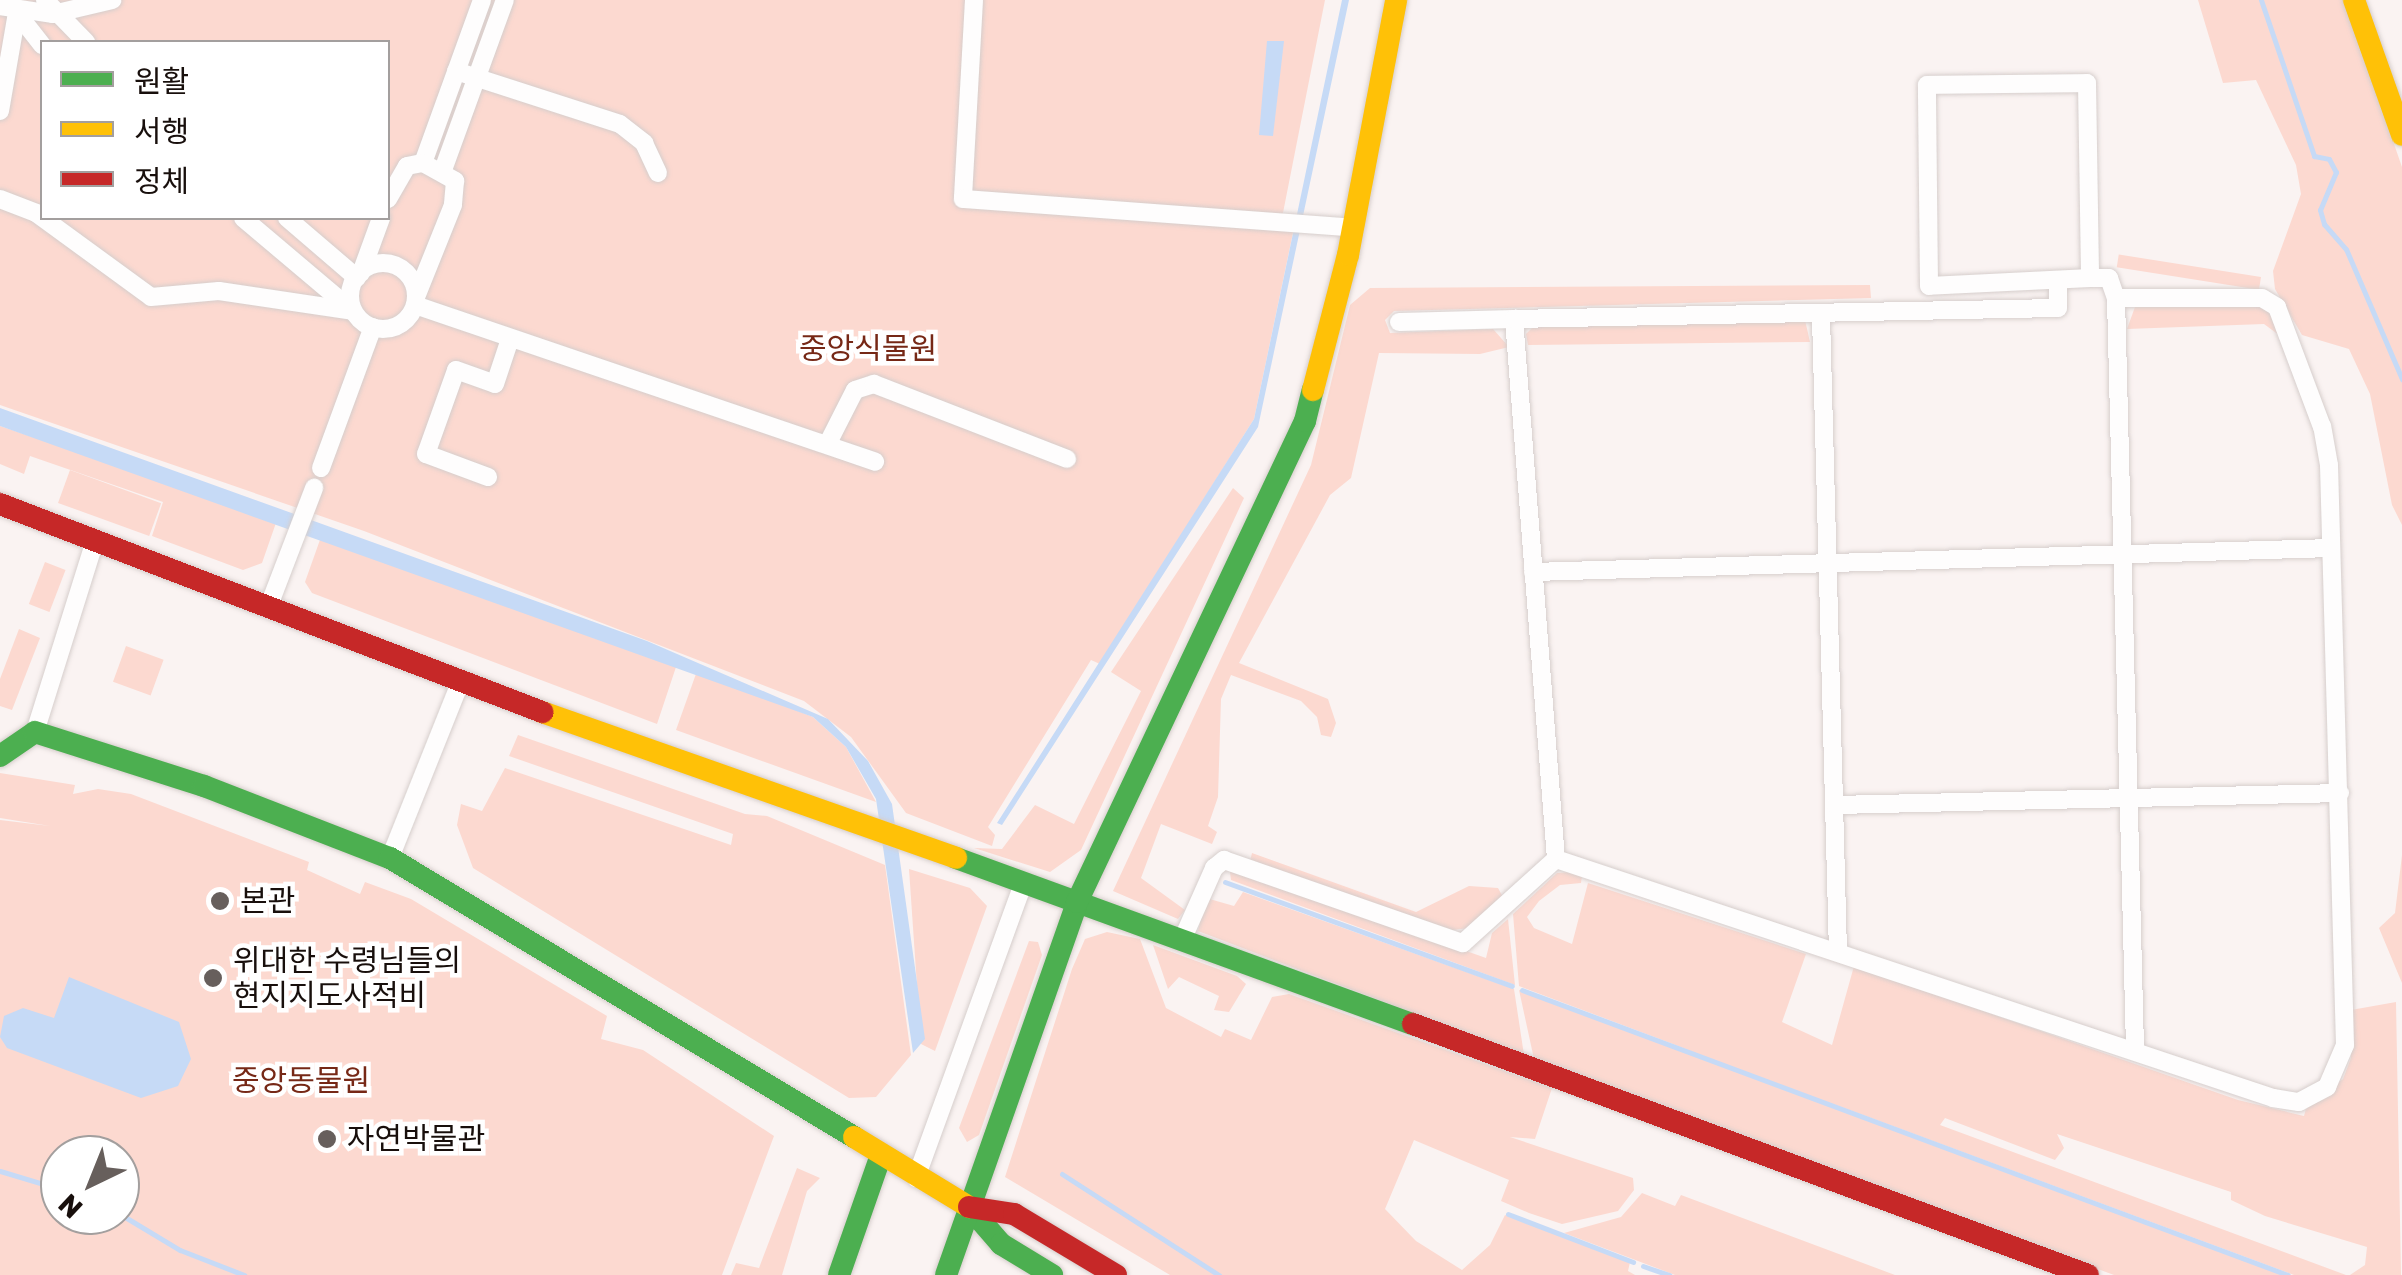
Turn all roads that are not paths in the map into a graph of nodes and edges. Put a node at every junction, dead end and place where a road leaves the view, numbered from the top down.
1 (112, 0) edge
2 (481, 0) edge
3 (505, 0) edge
4 (974, 0) edge
5 (1396, 0) edge
6 (2354, 0) edge
7 (2376, 0) edge
8 (49, 7) edge
9 (8, 10) edge
10 (84, 40) edge
11 (40, 44) edge
12 (456, 71) junction
13 (2402, 74) edge
14 (478, 78) junction
15 (0, 111) edge
16 (2402, 135) edge
17 (423, 163) junction
18 (443, 170) junction
19 (658, 173) dead end
20 (390, 195) edge
21 (0, 200) edge
22 (40, 216) edge
23 (46, 220) edge
24 (245, 220) edge
25 (289, 220) edge
26 (380, 220) edge
27 (1354, 228) junction
28 (359, 276) junction
29 (2090, 278) junction
30 (2058, 282) junction
31 (2116, 298) junction
32 (416, 301) junction
33 (353, 312) junction
34 (1821, 316) junction
35 (1514, 320) junction
36 (1399, 322) dead end
37 (373, 328) junction
38 (510, 339) junction
39 (828, 443) junction
40 (1068, 460) dead end
41 (875, 462) dead end
42 (321, 468) dead end
43 (488, 476) dead end
44 (314, 488) dead end
45 (0, 504) edge
46 (95, 541) junction
47 (2331, 548) junction
48 (2123, 552) junction
49 (1828, 560) junction
50 (1533, 572) junction
51 (268, 608) junction
52 (460, 683) junction
53 (35, 732) junction
54 (0, 756) edge
55 (2340, 793) junction
56 (2131, 795) junction
57 (1836, 805) junction
58 (390, 858) junction
59 (1556, 859) junction
60 (1023, 884) junction
61 (1077, 902) junction
62 (1183, 938) junction
63 (1838, 951) junction
64 (2135, 1049) junction
65 (880, 1158) junction
66 (916, 1178) junction
67 (969, 1207) junction
68 (839, 1275) edge
69 (946, 1275) edge
70 (1052, 1275) edge
71 (1116, 1275) edge
72 (2088, 1275) edge

1 - 8 street
2 - 12 street
3 - 14 street
4 - 27 street
5 - 27 main road
6 - 16 main road
7 - 13 main road
8 - 9 street
8 - 10 street
9 - 11 street
9 - 15 street
12 - 14 street
12 - 17 street
14 - 18 street
14 - 19 street
17 - 18 street
17 - 20 street
18 - 32 street
21 - 22 street
23 - 33 street
24 - 33 street
25 - 28 street
26 - 28 street
27 - 61 main road
28 - 32 street
28 - 33 street
29 - 30 street
29 - 30 street
29 - 31 street
30 - 34 street
31 - 47 street
31 - 48 street
32 - 37 street
32 - 38 street
33 - 37 street
34 - 35 street
34 - 49 street
35 - 36 street
35 - 50 street
37 - 42 street
38 - 39 street
38 - 43 street
39 - 40 street
39 - 41 street
44 - 51 street
45 - 46 main road
46 - 51 main road
46 - 53 street
47 - 48 street
47 - 55 street
48 - 49 street
48 - 56 street
49 - 50 street
49 - 57 street
50 - 59 street
51 - 52 main road
52 - 58 street
52 - 60 main road
53 - 54 main road
53 - 58 main road
55 - 56 street
55 - 64 street
56 - 57 street
56 - 64 street
57 - 63 street
58 - 65 main road
59 - 62 street
59 - 63 street
60 - 61 main road
60 - 66 street
61 - 62 main road
61 - 67 main road
62 - 72 main road
63 - 64 street
65 - 66 main road
65 - 68 main road
66 - 67 main road
67 - 69 main road
67 - 70 main road
67 - 71 main road

